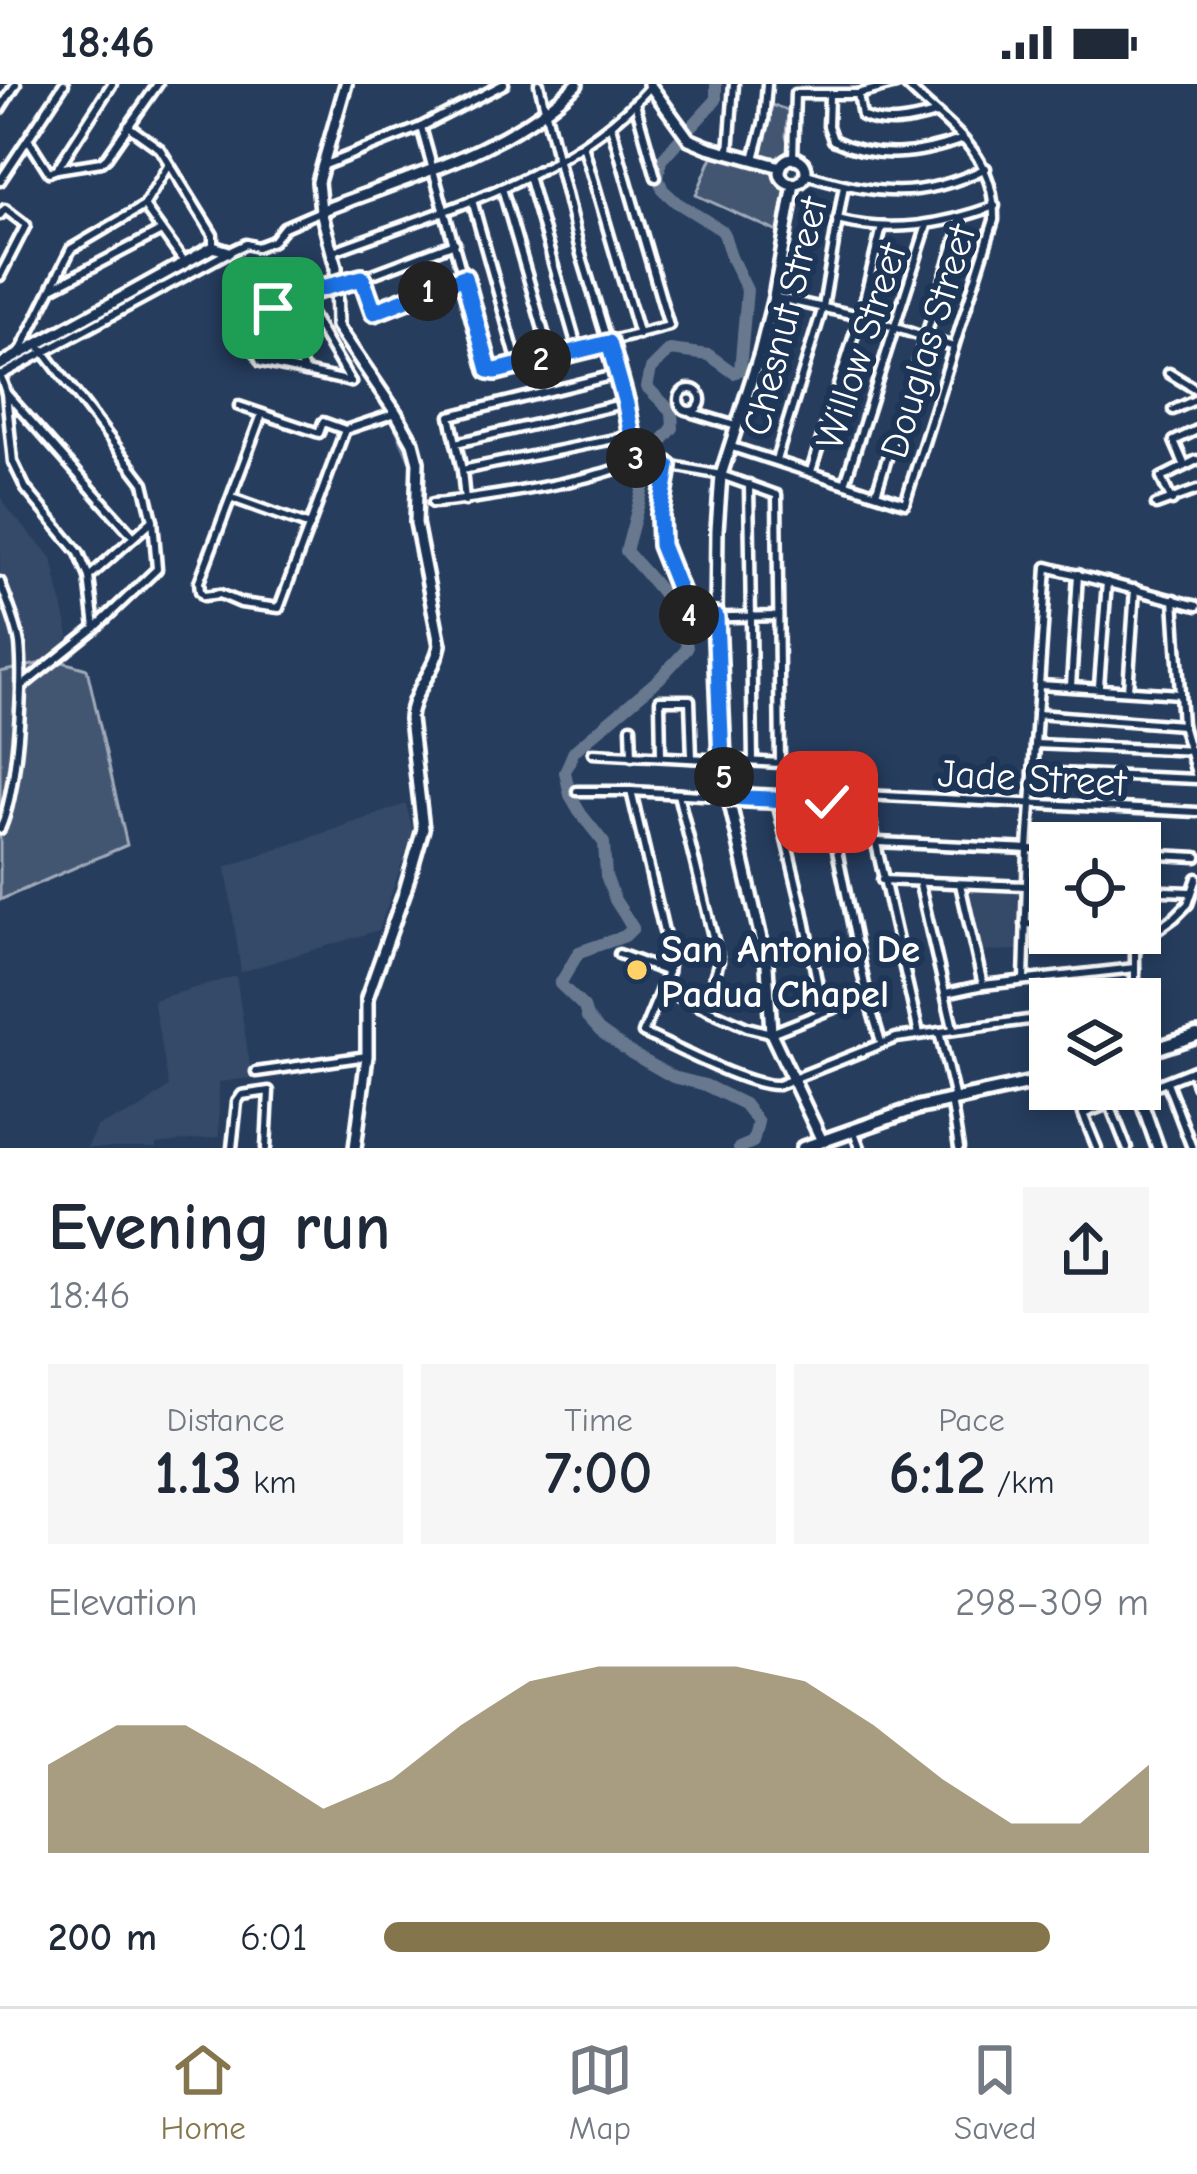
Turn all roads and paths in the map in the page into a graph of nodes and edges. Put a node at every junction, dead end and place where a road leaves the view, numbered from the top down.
1 (16, 84) edge
2 (64, 84) edge
3 (112, 84) edge
4 (158, 84) edge
5 (346, 84) edge
6 (504, 84) edge
7 (538, 84) edge
8 (578, 84) edge
9 (734, 84) edge
10 (767, 84) edge
11 (901, 84) edge
12 (650, 85) edge
13 (858, 94) junction
14 (829, 96) junction
15 (635, 103) junction
16 (0, 109) edge
17 (544, 114) junction
18 (935, 114) junction
19 (611, 125) junction
20 (128, 126) junction
21 (421, 127) junction
22 (28, 139) junction
23 (963, 139) junction
24 (583, 145) junction
25 (729, 152) junction
26 (794, 158) junction
27 (754, 159) junction
28 (556, 161) junction
29 (168, 166) junction
30 (322, 166) junction
31 (781, 167) junction
32 (434, 168) junction
33 (986, 168) junction
34 (58, 169) junction
35 (806, 174) junction
36 (528, 176) junction
37 (656, 177) dead end
38 (0, 182) edge
39 (794, 184) junction
40 (844, 185) junction
41 (502, 188) junction
42 (472, 200) junction
43 (144, 206) junction
44 (994, 206) junction
45 (446, 209) junction
46 (321, 212) junction
47 (0, 215) edge
48 (963, 218) junction
49 (837, 220) junction
50 (927, 225) junction
51 (882, 226) junction
52 (161, 231) junction
53 (455, 243) junction
54 (213, 247) junction
55 (334, 251) junction
56 (229, 252) junction
57 (184, 262) junction
58 (0, 276) edge
59 (464, 277) junction
60 (362, 278) junction
61 (337, 286) junction
62 (51, 288) junction
63 (299, 294) junction
64 (774, 297) junction
65 (823, 307) junction
66 (273, 308) junction
67 (860, 316) junction
68 (894, 327) junction
69 (639, 335) junction
70 (925, 337) junction
71 (609, 343) junction
72 (954, 347) junction
73 (41, 348) junction
74 (578, 350) junction
75 (19, 353) junction
76 (551, 357) junction
77 (0, 365) edge
78 (518, 365) junction
79 (305, 372) junction
80 (1169, 373) dead end
81 (618, 374) junction
82 (0, 375) edge
83 (5, 393) junction
84 (1197, 394) edge
85 (626, 404) junction
86 (239, 406) dead end
87 (1173, 410) dead end
88 (687, 411) dead end
89 (262, 413) junction
90 (396, 413) junction
91 (736, 426) junction
92 (345, 430) junction
93 (1197, 430) edge
94 (631, 436) junction
95 (456, 443) junction
96 (729, 446) junction
97 (636, 459) junction
98 (776, 460) junction
99 (1197, 460) edge
100 (668, 466) junction
101 (1185, 466) junction
102 (462, 470) junction
103 (811, 471) junction
104 (721, 475) junction
105 (845, 483) junction
106 (749, 484) junction
107 (1197, 490) edge
108 (876, 493) junction
109 (232, 498) junction
110 (465, 501) junction
111 (1172, 501) junction
112 (433, 502) dead end
113 (1156, 505) dead end
114 (153, 520) junction
115 (310, 526) junction
116 (133, 536) junction
117 (1078, 574) junction
118 (89, 577) junction
119 (0, 582) edge
120 (1107, 582) junction
121 (1135, 589) junction
122 (1174, 599) junction
123 (1197, 606) edge
124 (750, 616) junction
125 (778, 616) junction
126 (716, 617) junction
127 (95, 628) junction
128 (1040, 685) junction
129 (1071, 686) junction
130 (21, 687) junction
131 (1099, 688) junction
132 (1128, 689) junction
133 (1180, 694) junction
134 (1037, 714) junction
135 (1182, 725) junction
136 (631, 727) dead end
137 (1035, 744) junction
138 (1193, 751) edge
139 (593, 753) dead end
140 (632, 756) junction
141 (661, 756) junction
142 (692, 758) junction
143 (722, 760) junction
144 (753, 761) junction
145 (1033, 772) junction
146 (1197, 778) edge
147 (577, 791) dead end
148 (631, 791) junction
149 (678, 794) junction
150 (728, 797) junction
151 (776, 798) junction
152 (1031, 805) junction
153 (1197, 812) edge
154 (0, 829) edge
155 (834, 840) junction
156 (873, 841) junction
157 (1028, 849) junction
158 (1161, 855) edge
159 (1197, 857) edge
160 (1197, 878) edge
161 (882, 880) junction
162 (919, 881) junction
163 (960, 884) junction
164 (1026, 886) junction
165 (1029, 886) edge
166 (1161, 891) edge
167 (1192, 892) junction
168 (1025, 924) junction
169 (1029, 924) edge
170 (1161, 925) edge
171 (619, 954) dead end
172 (1136, 954) edge
173 (1135, 968) junction
174 (668, 972) junction
175 (1135, 978) edge
176 (1024, 980) junction
177 (983, 985) junction
178 (662, 988) junction
179 (946, 993) junction
180 (867, 995) junction
181 (705, 1008) junction
182 (823, 1011) junction
183 (1029, 1019) edge
184 (953, 1028) junction
185 (938, 1030) junction
186 (771, 1033) junction
187 (919, 1034) junction
188 (1197, 1035) edge
189 (881, 1042) junction
190 (1161, 1047) edge
191 (367, 1057) junction
192 (1195, 1070) edge
193 (256, 1072) dead end
194 (793, 1079) junction
195 (1168, 1082) junction
196 (1029, 1083) edge
197 (1161, 1084) edge
198 (1197, 1085) edge
199 (953, 1099) junction
200 (1095, 1110) edge
201 (1112, 1110) edge
202 (1145, 1110) edge
203 (852, 1129) junction
204 (822, 1141) junction
205 (232, 1148) edge
206 (266, 1148) edge
207 (355, 1148) edge
208 (803, 1148) edge
209 (860, 1148) edge
210 (958, 1148) edge
211 (1097, 1148) edge
212 (1127, 1148) edge
213 (1158, 1148) edge
214 (1192, 1148) edge

1 - 16 street
2 - 22 street
3 - 34 street
4 - 20 street
5 - 30 street
6 - 21 street
7 - 17 street
8 - 17 street
9 - 25 street
10 - 27 street
11 - 13 street
11 - 18 street, Douglas Street
12 - 15 street
12 - 25 street
13 - 14 street
13 - 18 street
14 - 23 street
14 - 26 street
15 - 19 street
15 - 37 street
17 - 28 street
17 - 32 street
18 - 23 street, Douglas Street
19 - 24 street
19 - 69 street
20 - 29 street
20 - 34 street
21 - 30 street
21 - 32 street
22 - 34 street
22 - 38 street
23 - 33 street, Douglas Street
24 - 28 street
24 - 69 street
25 - 27 street
26 - 31 street
26 - 35 street
27 - 31 street
28 - 36 street
28 - 71 street
29 - 43 street
29 - 54 street
30 - 46 street
31 - 39 street
32 - 45 street
32 - 46 street
33 - 40 street
33 - 44 street, Douglas Street
35 - 39 street
35 - 40 street
36 - 41 street
36 - 74 street
39 - 64 street
40 - 49 street, Chesnut Street
41 - 42 street
41 - 76 street
42 - 45 street
42 - 78 street
43 - 52 street
43 - 62 street
44 - 48 street
44 - 72 street, Douglas Street
45 - 53 street
45 - 55 street
46 - 55 street
46 - 56 street
47 - 58 street
48 - 50 street
48 - 70 street
49 - 51 street
49 - 65 street, Chesnut Street
50 - 51 street
50 - 68 street, Willow Street
51 - 67 street
52 - 57 street
52 - 62 street
53 - 59 street
53 - 60 street
54 - 56 street
54 - 57 street
55 - 61 street
56 - 73 street
57 - 73 street
59 - 60 street
59 - 78 street
60 - 61 street
61 - 63 street
61 - 90 street
62 - 75 street
63 - 66 street
63 - 79 street
64 - 65 street
64 - 91 street
65 - 67 street
65 - 98 street, Chesnut Street
66 - 79 street
66 - 79 street
67 - 68 street
67 - 103 street
68 - 70 street
68 - 105 street, Willow Street
69 - 71 street
70 - 72 street
70 - 108 street
71 - 74 street
71 - 81 street
72 - 108 street, Douglas Street
73 - 75 street
73 - 82 street
73 - 114 street
74 - 76 street
75 - 77 street
76 - 78 street
80 - 84 street
81 - 85 street
81 - 95 street
82 - 83 street
83 - 116 street
83 - 118 street
84 - 87 street
85 - 94 street
85 - 95 street
86 - 89 street
88 - 91 street
89 - 92 street
89 - 109 street
90 - 92 street
90 - 191 street
91 - 96 street
92 - 115 street
93 - 101 street
94 - 97 street
94 - 102 street
95 - 102 street
96 - 98 street
96 - 104 street
97 - 100 street
97 - 110 street
98 - 103 street
99 - 101 street
100 - 104 street
100 - 126 street
101 - 111 street
102 - 110 street
103 - 105 street
104 - 106 street
104 - 126 street
105 - 108 street
106 - 124 street
106 - 125 street
107 - 111 street
109 - 115 street
109 - 115 street
110 - 112 street
111 - 113 street
114 - 116 street
114 - 127 street
116 - 118 street
117 - 120 street
117 - 128 street
117 - 129 street
118 - 127 street
119 - 130 street
120 - 121 street
120 - 131 street
121 - 122 street
121 - 132 street
122 - 123 street
122 - 133 street
124 - 125 street
124 - 126 street
124 - 144 street
125 - 144 street
126 - 143 street
127 - 130 street
128 - 129 street
128 - 134 street
129 - 131 street
130 - 154 street
131 - 132 street
132 - 133 street
133 - 135 street
134 - 135 street
134 - 137 street
135 - 138 street
136 - 140 street
137 - 138 street
137 - 145 street
138 - 146 street
139 - 140 street
140 - 141 street
141 - 142 street
141 - 142 street
142 - 143 street
143 - 144 street
143 - 150 street
145 - 146 street
145 - 152 street
147 - 148 street
148 - 149 street
148 - 174 street
149 - 150 street
149 - 181 street
150 - 151 street
150 - 186 street
151 - 155 street
151 - 182 street
152 - 153 street, Jade Street
152 - 156 street, Jade Street
152 - 157 street
155 - 156 street
155 - 180 street
156 - 157 street
156 - 161 street
157 - 164 street
158 - 159 street
160 - 167 street
161 - 162 street
161 - 187 street
162 - 163 street
162 - 179 street
163 - 164 street
163 - 177 street
164 - 165 street
164 - 168 street
166 - 167 street
167 - 170 street
168 - 169 street
168 - 176 street
171 - 174 street
172 - 173 street
173 - 175 street
173 - 176 street
174 - 178 street
176 - 177 street
177 - 179 street
178 - 181 street
178 - 194 street
179 - 184 street
180 - 182 street
180 - 189 street
181 - 186 street
182 - 186 street
183 - 184 street
184 - 185 street
185 - 187 street
185 - 199 street
186 - 194 street
187 - 189 street
188 - 190 main road
189 - 194 street
191 - 193 street
191 - 207 street
192 - 195 street
192 - 198 street
194 - 204 street
195 - 197 street
195 - 214 street
196 - 199 main road
199 - 203 main road
199 - 210 street
200 - 211 street
201 - 212 street
202 - 213 street
203 - 204 main road
203 - 209 street
204 - 208 main road
205 - 206 street

